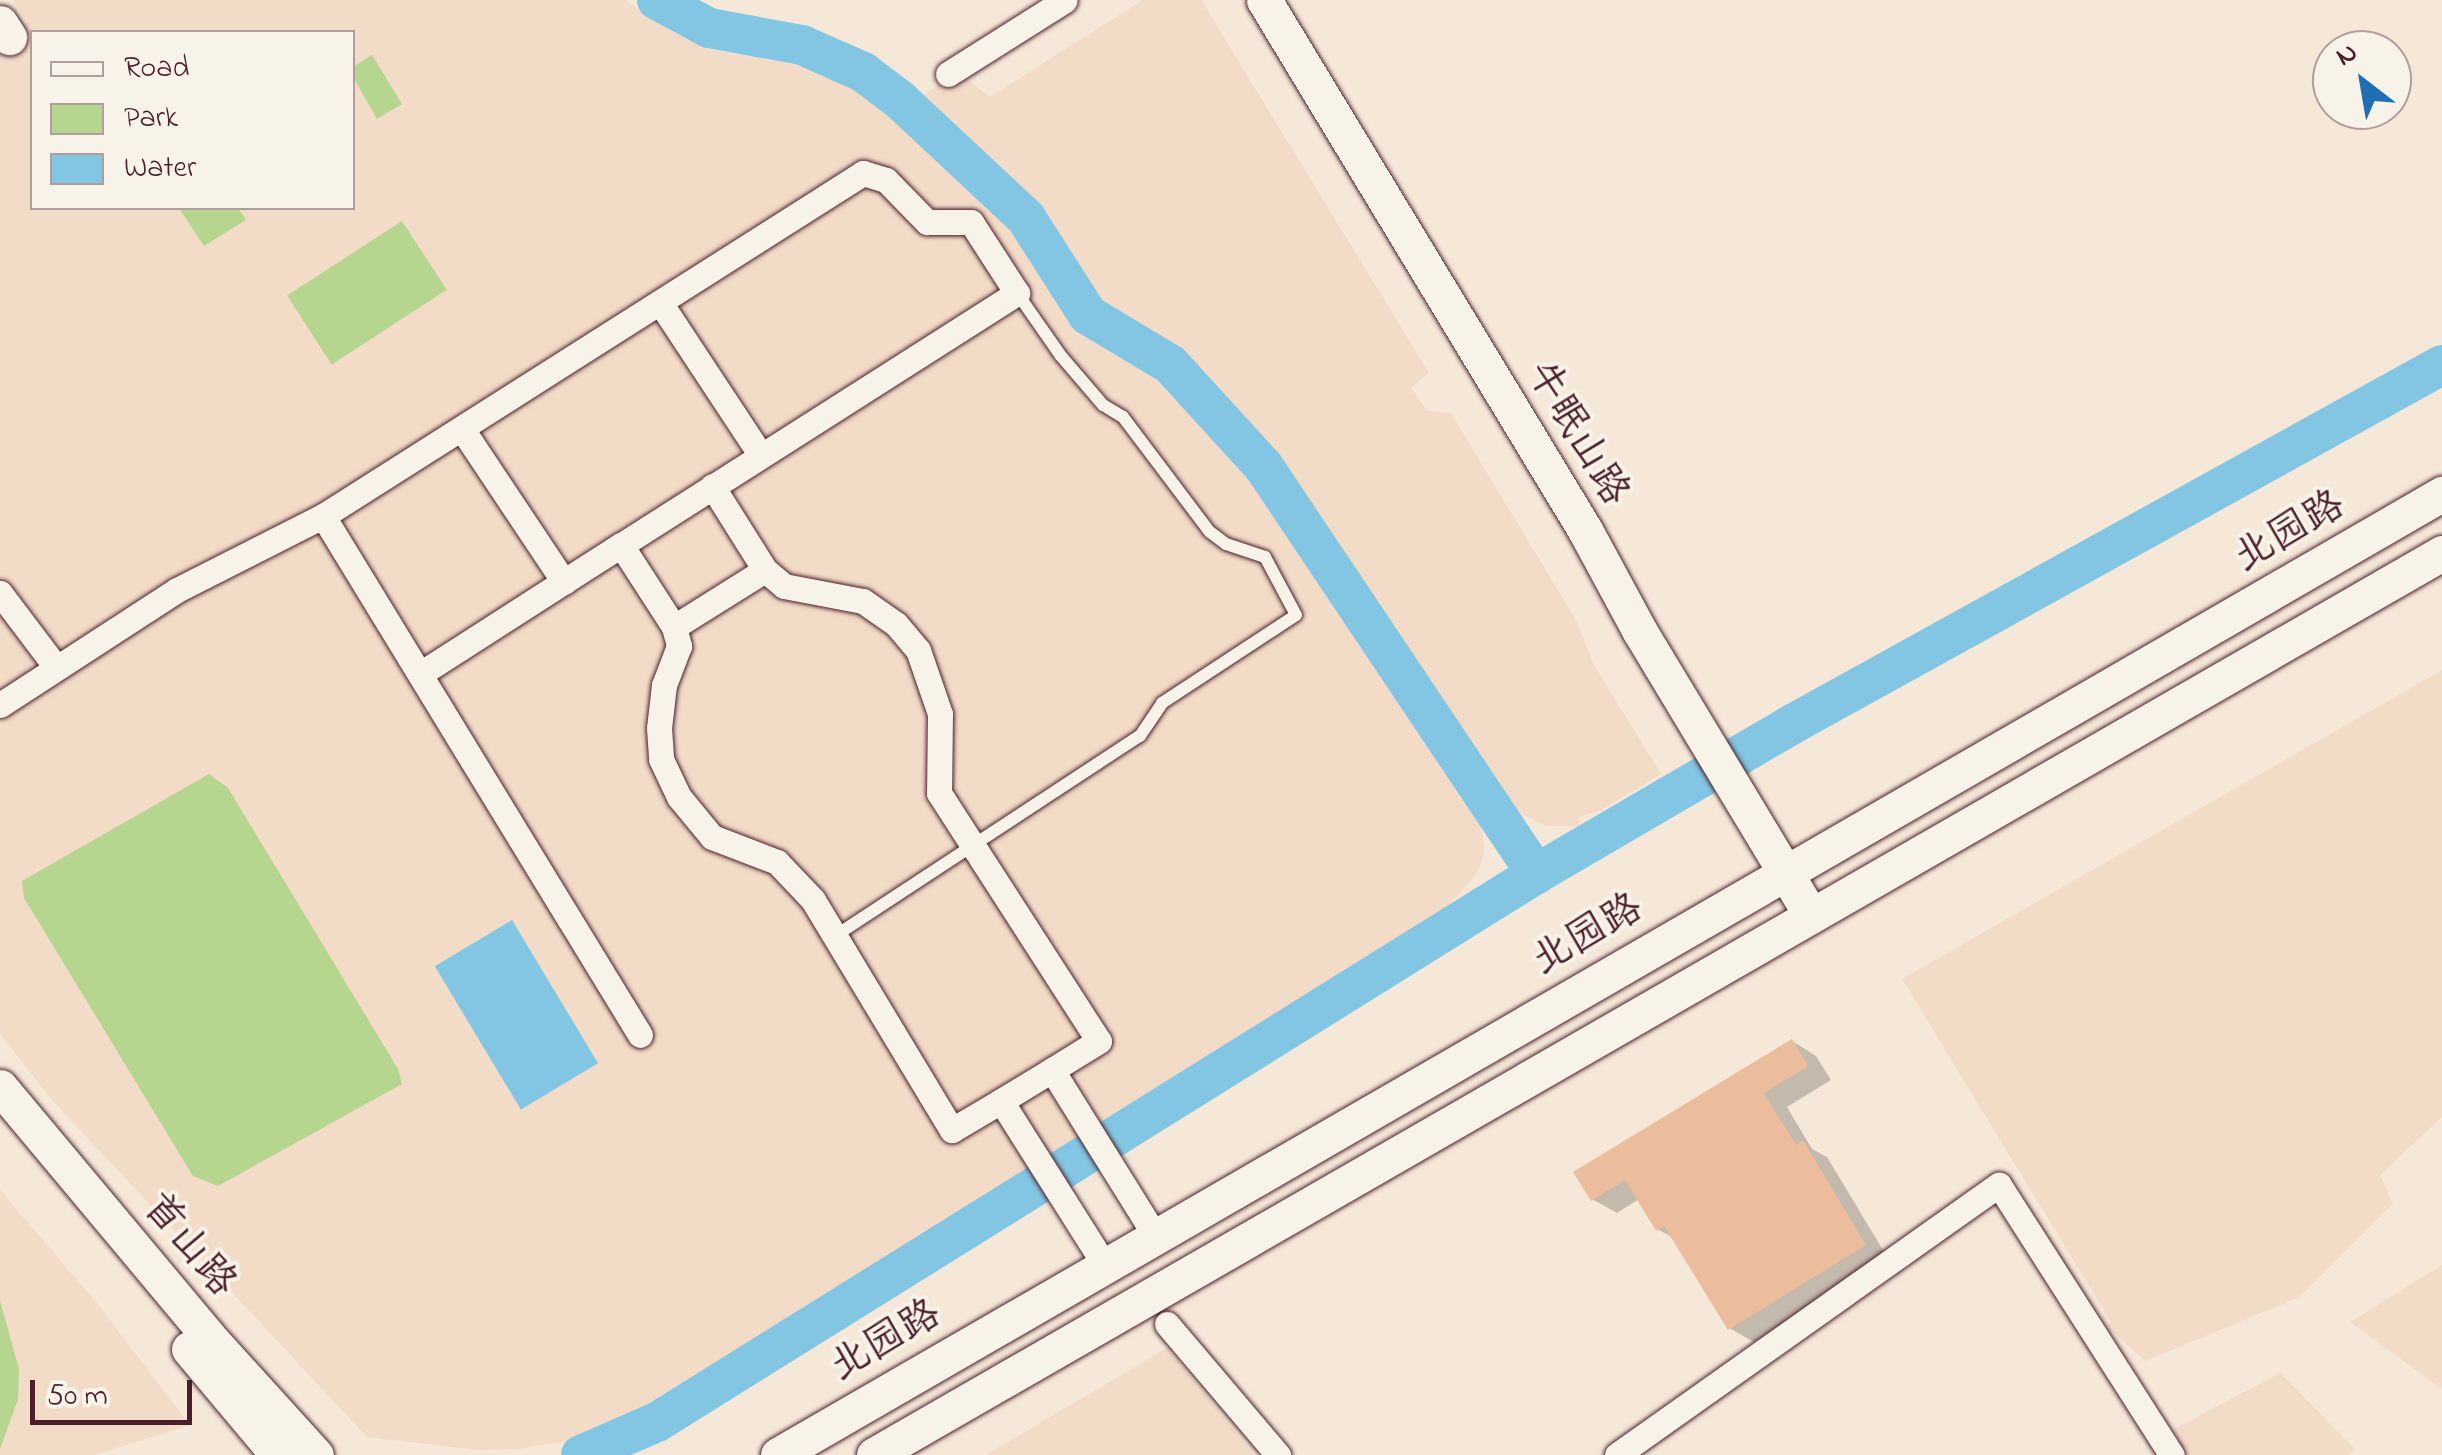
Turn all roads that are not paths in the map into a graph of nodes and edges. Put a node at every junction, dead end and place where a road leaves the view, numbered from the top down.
1 (1064, 0) edge
2 (1264, 0) edge
3 (948, 74) dead end
4 (1017, 292) junction
5 (660, 304) junction
6 (462, 429) junction
7 (760, 454) junction
8 (712, 486) junction
9 (2442, 494) edge
10 (324, 516) junction
11 (622, 545) junction
12 (2442, 553) edge
13 (765, 570) junction
14 (564, 582) junction
15 (0, 593) edge
16 (674, 627) junction
17 (56, 668) junction
18 (420, 674) junction
19 (0, 705) edge
20 (1890, 812) junction
21 (975, 848) junction
22 (1914, 855) junction
23 (1784, 872) junction
24 (1810, 914) junction
25 (1688, 928) junction
26 (835, 936) junction
27 (1712, 969) junction
28 (640, 1035) dead end
29 (1052, 1070) junction
30 (0, 1088) edge
31 (1001, 1100) junction
32 (0, 1122) edge
33 (1145, 1220) junction
34 (1095, 1250) junction
35 (1167, 1324) dead end
36 (290, 1446) edge
37 (778, 1455) edge
38 (874, 1455) edge
39 (1278, 1455) edge
40 (1616, 1455) edge
41 (2172, 1455) edge

1 - 3 street
2 - 23 main road, 牛眠山路
4 - 5 street
4 - 7 street
4 - 21 lane
5 - 6 street
5 - 7 street
6 - 10 street
6 - 14 street
7 - 8 street
8 - 11 street
8 - 13 street
9 - 20 main road, 北园路
10 - 17 street
10 - 18 street
11 - 14 street
11 - 16 street
12 - 22 main road
13 - 16 street
13 - 21 street
14 - 18 street
15 - 17 street
16 - 26 street
17 - 19 street
18 - 28 street
20 - 22 main road
20 - 23 main road, 北园路
21 - 26 lane
21 - 29 street
22 - 24 main road
23 - 24 main road, 牛眠山路
23 - 25 main road, 北园路
24 - 27 main road
25 - 27 main road
25 - 33 main road, 北园路
26 - 31 street
27 - 38 main road
29 - 31 street
29 - 33 street
30 - 36 main road, 首山路
31 - 34 street
32 - 36 main road, 首山路
33 - 34 main road, 北园路
34 - 37 main road, 北园路
35 - 39 street
40 - 41 street

